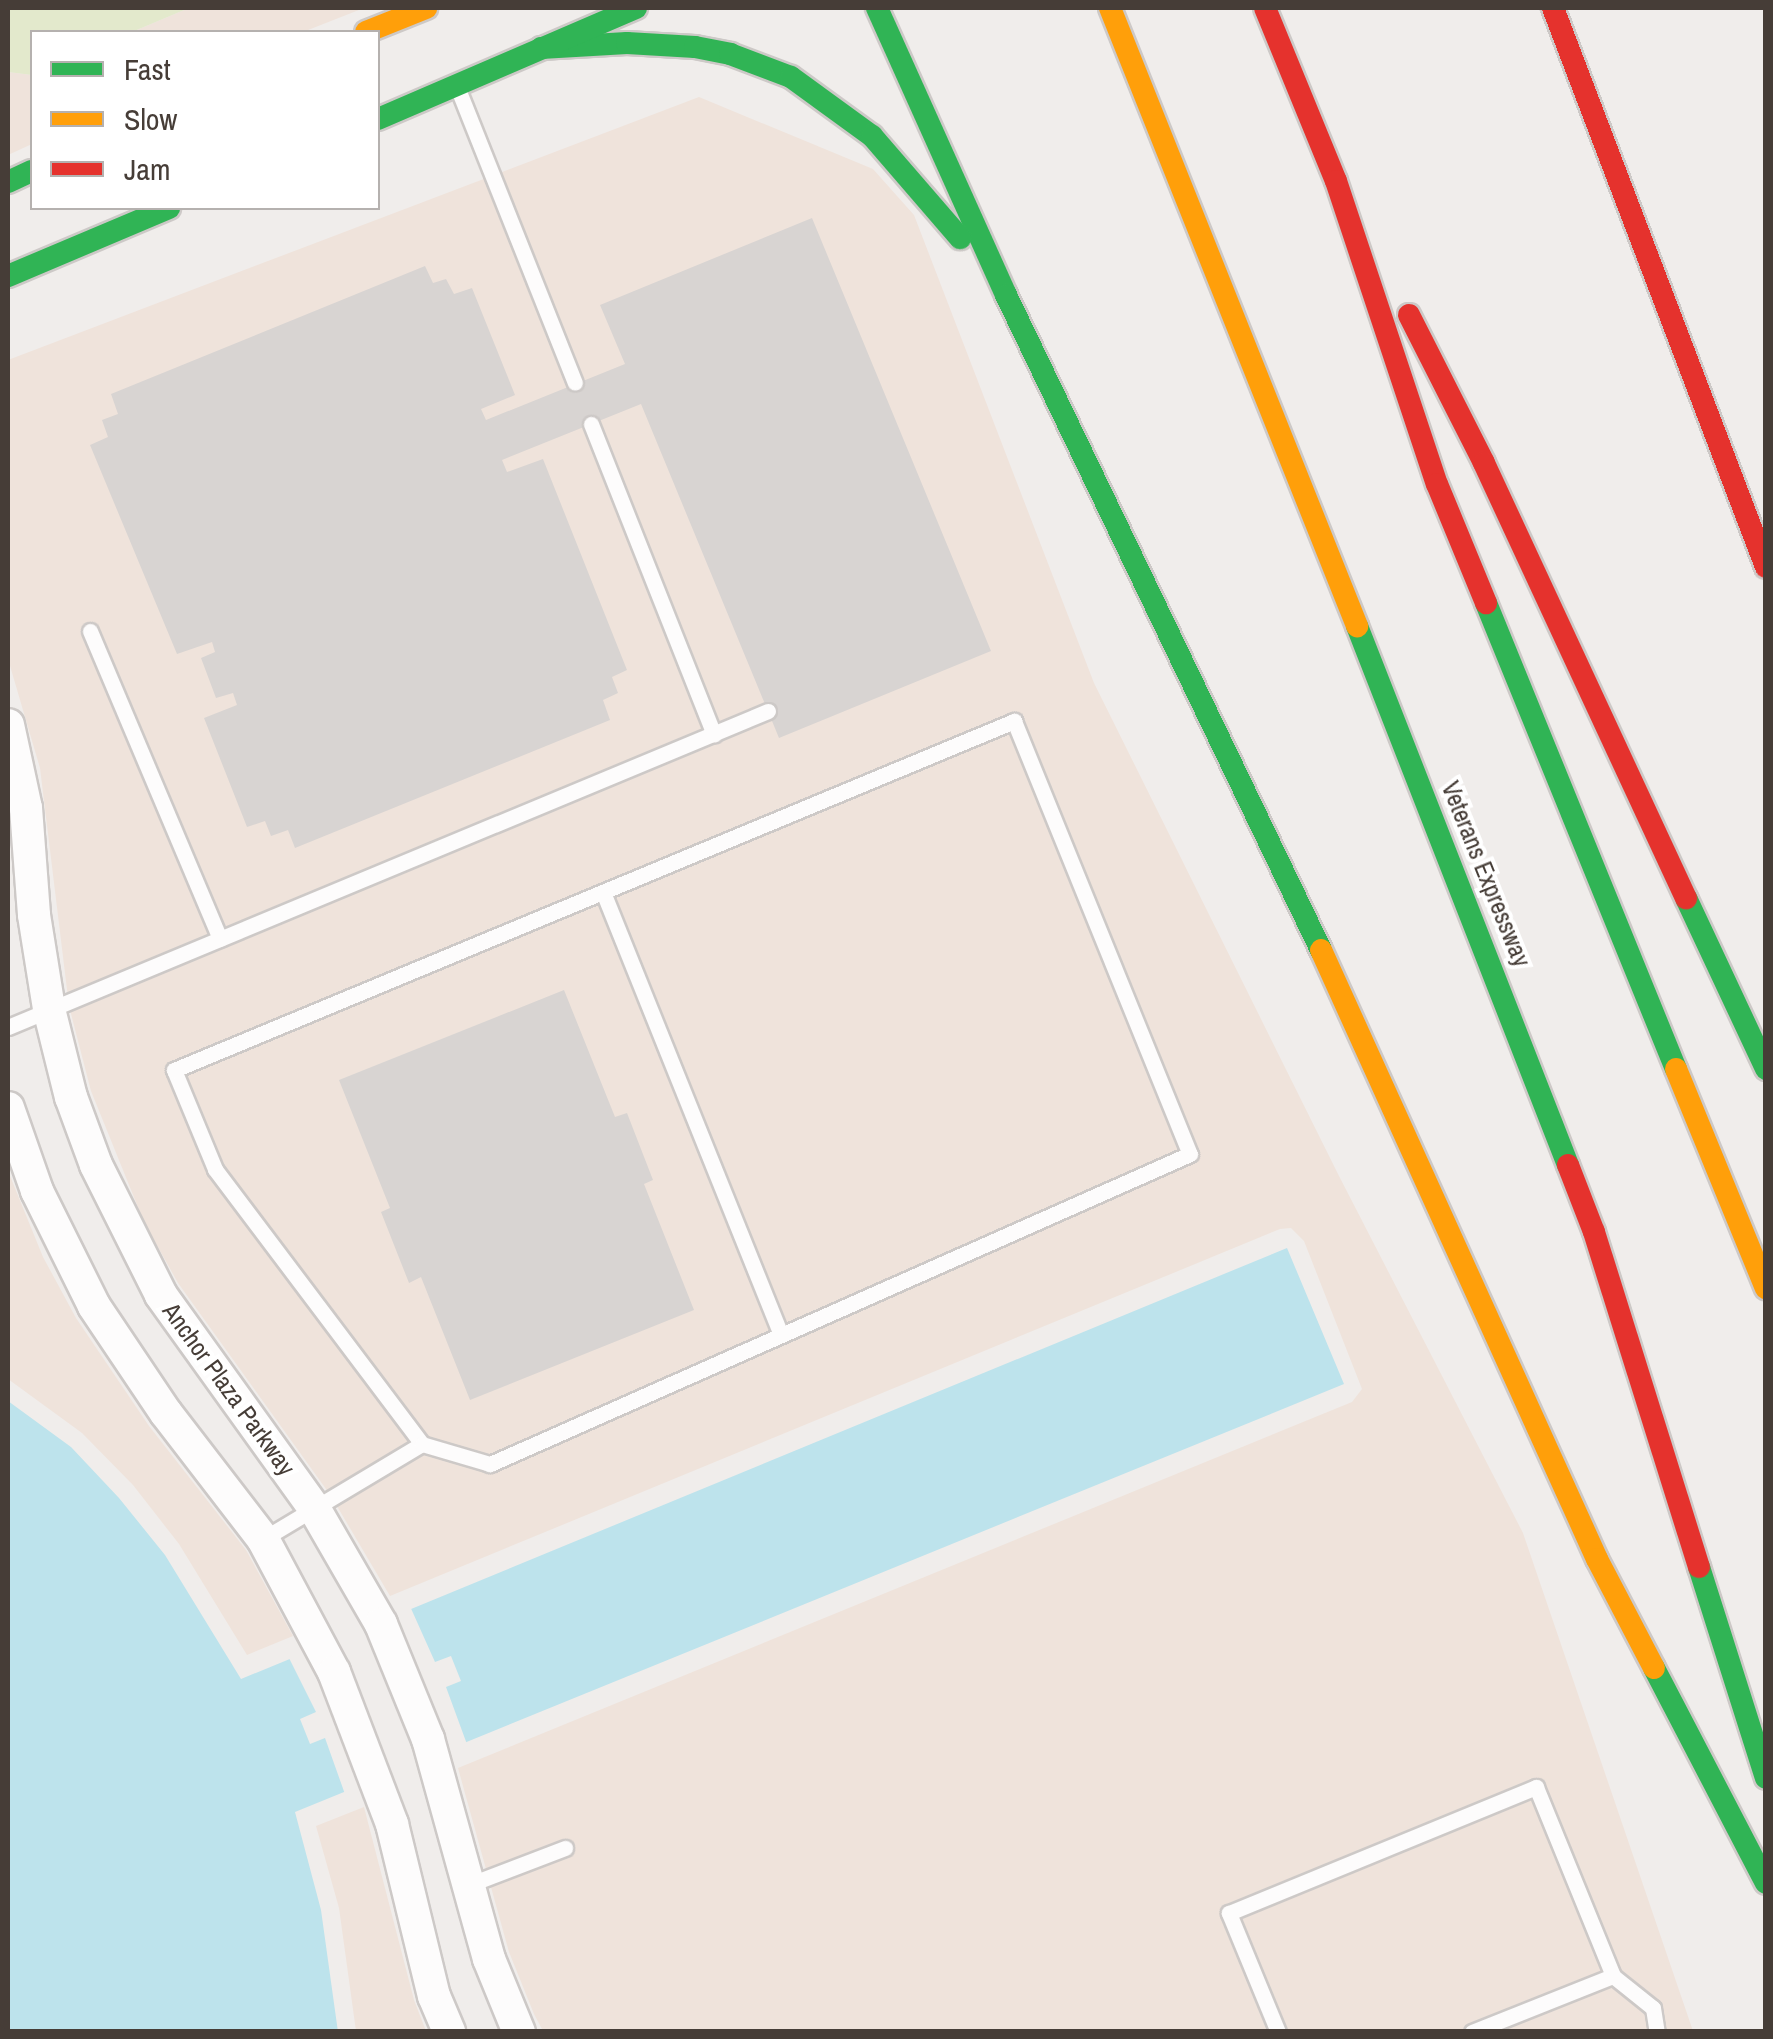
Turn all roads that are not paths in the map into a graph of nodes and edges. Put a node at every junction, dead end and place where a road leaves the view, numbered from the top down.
1 (426, 8) edge
2 (636, 8) edge
3 (876, 8) edge
4 (1110, 8) edge
5 (1265, 8) edge
6 (1553, 8) edge
7 (371, 30) edge
8 (541, 48) junction
9 (457, 85) junction
10 (380, 117) edge
11 (1336, 181) junction
12 (164, 210) edge
13 (8, 276) edge
14 (1006, 294) junction
15 (575, 383) dead end
16 (591, 424) dead end
17 (1766, 567) edge
18 (90, 631) dead end
19 (768, 710) dead end
20 (8, 725) edge
21 (714, 734) junction
22 (603, 892) junction
23 (220, 940) junction
24 (48, 1009) junction
25 (8, 1026) edge
26 (1766, 1070) edge
27 (8, 1108) edge
28 (1766, 1288) edge
29 (781, 1334) junction
30 (422, 1444) junction
31 (314, 1508) junction
32 (263, 1539) junction
33 (1766, 1778) edge
34 (565, 1848) dead end
35 (1766, 1883) edge
36 (468, 1885) junction
37 (1614, 1976) junction
38 (448, 2032) edge
39 (519, 2032) edge
40 (1278, 2032) edge
41 (1472, 2032) edge
42 (1658, 2032) edge

1 - 7 main road
2 - 8 main road
3 - 14 main road
4 - 33 main road, Veterans Expressway
5 - 11 main road
6 - 17 main road
8 - 9 main road
8 - 14 main road
9 - 10 main road
9 - 15 lane
11 - 26 main road
11 - 28 main road
12 - 13 main road
14 - 35 main road
16 - 21 lane
18 - 23 lane
19 - 21 lane
20 - 24 street, Anchor Plaza Parkway
21 - 23 lane
22 - 29 lane
22 - 29 lane
22 - 30 lane
23 - 24 lane
24 - 25 lane
24 - 31 street, Anchor Plaza Parkway
27 - 32 street
29 - 30 lane
30 - 31 lane
31 - 32 lane
31 - 36 street, Anchor Plaza Parkway
32 - 38 street
34 - 36 lane
36 - 39 street, Anchor Plaza Parkway
37 - 40 lane
37 - 41 lane
37 - 42 lane

